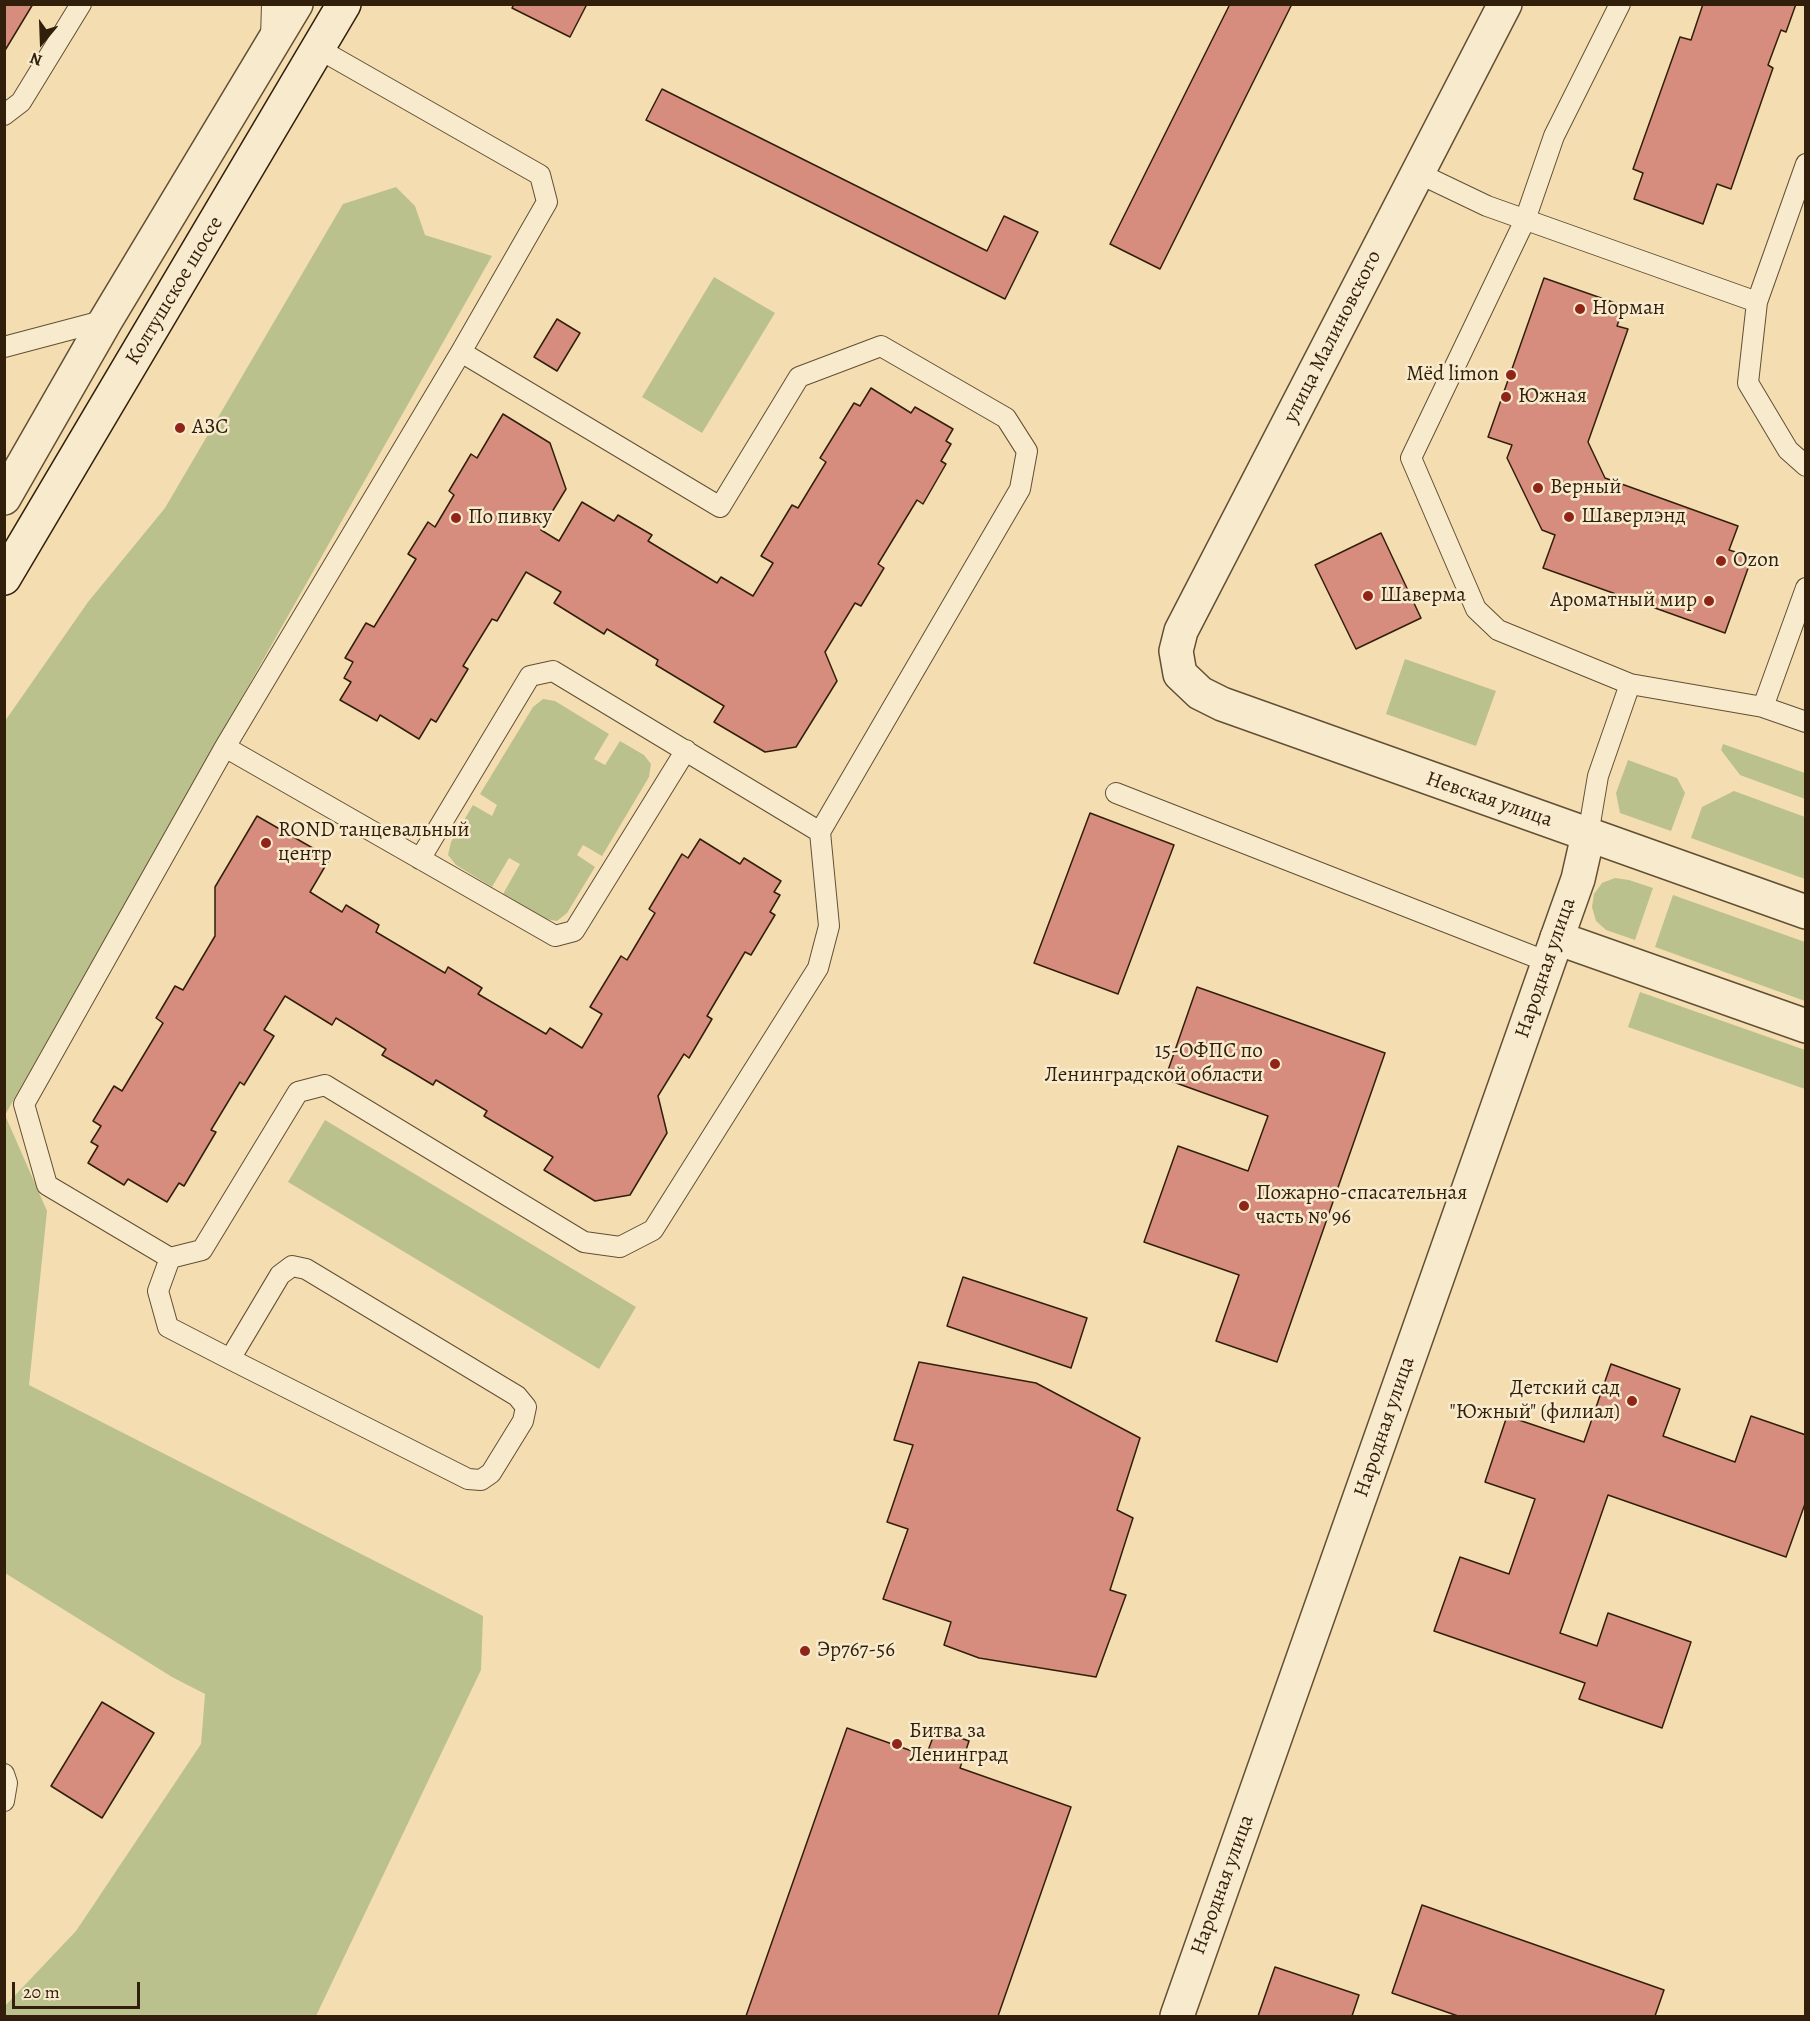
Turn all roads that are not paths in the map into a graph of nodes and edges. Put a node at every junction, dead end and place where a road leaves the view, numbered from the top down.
1 (81, 4) edge
2 (272, 4) edge
3 (296, 4) edge
4 (344, 4) edge
5 (1505, 4) edge
6 (1620, 4) edge
7 (270, 46) junction
8 (319, 49) junction
9 (4, 115) edge
10 (1806, 164) edge
11 (1418, 173) junction
12 (1525, 220) junction
13 (1757, 302) junction
14 (106, 320) junction
15 (4, 347) edge
16 (461, 352) junction
17 (1806, 466) edge
18 (4, 498) edge
19 (4, 578) edge
20 (1806, 588) edge
21 (1180, 674) joint
22 (1630, 684) junction
23 (1763, 707) junction
24 (1806, 722) edge
25 (225, 747) junction
26 (686, 750) junction
27 (1116, 792) dead end
28 (820, 832) junction
29 (1588, 835) junction
30 (420, 859) junction
31 (1806, 912) edge
32 (1553, 950) junction
33 (1806, 1026) edge
34 (170, 1258) junction
35 (230, 1359) junction
36 (4, 1774) edge
37 (4, 1801) edge
38 (1177, 2016) edge

1 - 9 lane
2 - 7 lane
3 - 7 street, Колтушское шоссе
4 - 8 street, Колтушское шоссе
5 - 11 street, улица Малиновского
6 - 12 lane
7 - 14 street, Колтушское шоссе
8 - 16 lane
8 - 19 street, Колтушское шоссе
10 - 13 lane
11 - 12 lane
11 - 21 street, улица Малиновского
12 - 13 lane
12 - 22 lane
13 - 17 lane
14 - 15 lane
14 - 18 street, Колтушское шоссе
16 - 25 lane
16 - 28 lane
20 - 23 lane
21 - 29 street, Невская улица
22 - 23 lane
22 - 29 lane
23 - 24 lane
25 - 30 lane
25 - 34 lane
26 - 28 lane
26 - 30 lane
26 - 30 lane
27 - 32 lane
28 - 34 lane
29 - 31 street, Невская улица
29 - 32 street, Народная улица
32 - 33 street
32 - 38 street, Народная улица
34 - 35 lane
35 - 35 lane
36 - 37 lane

